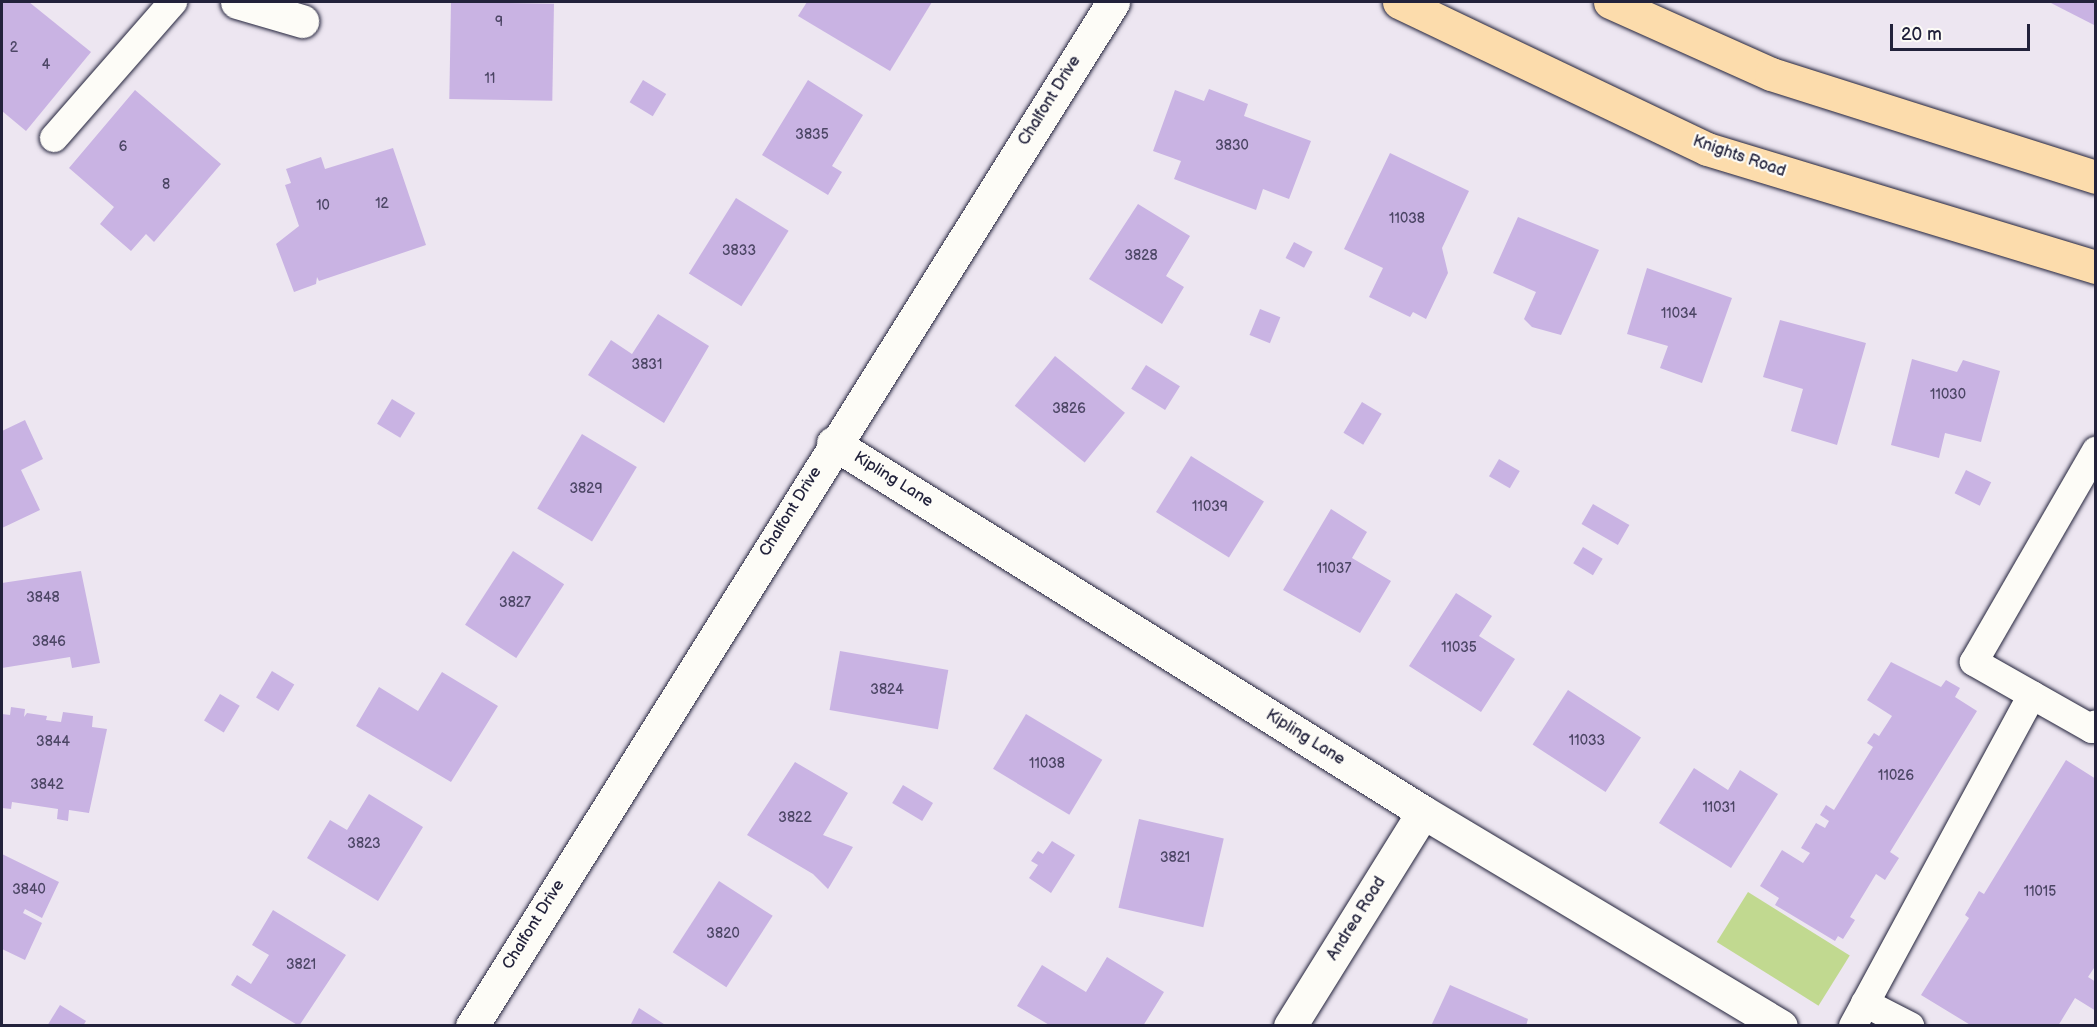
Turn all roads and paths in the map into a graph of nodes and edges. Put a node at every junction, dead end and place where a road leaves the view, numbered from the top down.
1 (174, 2) edge
2 (237, 2) edge
3 (1113, 2) edge
4 (1399, 2) edge
5 (1610, 2) edge
6 (298, 11) edge
7 (54, 138) dead end
8 (2096, 177) edge
9 (2096, 267) edge
10 (833, 443) junction
11 (2096, 451) edge
12 (2032, 695) junction
13 (2094, 728) edge
14 (1423, 812) junction
15 (1858, 1014) edge
16 (472, 1026) edge
17 (1290, 1026) edge
18 (1781, 1026) edge
19 (1910, 1026) edge

1 - 7 lane
2 - 6 street
3 - 10 street, Chalfont Drive
4 - 9 main road, Knights Road
5 - 8 main road
10 - 14 street, Kipling Lane
10 - 16 street, Chalfont Drive
11 - 12 lane
12 - 13 lane
12 - 15 lane
14 - 17 street, Andrea Road
14 - 18 street, Kipling Lane
15 - 19 lane

